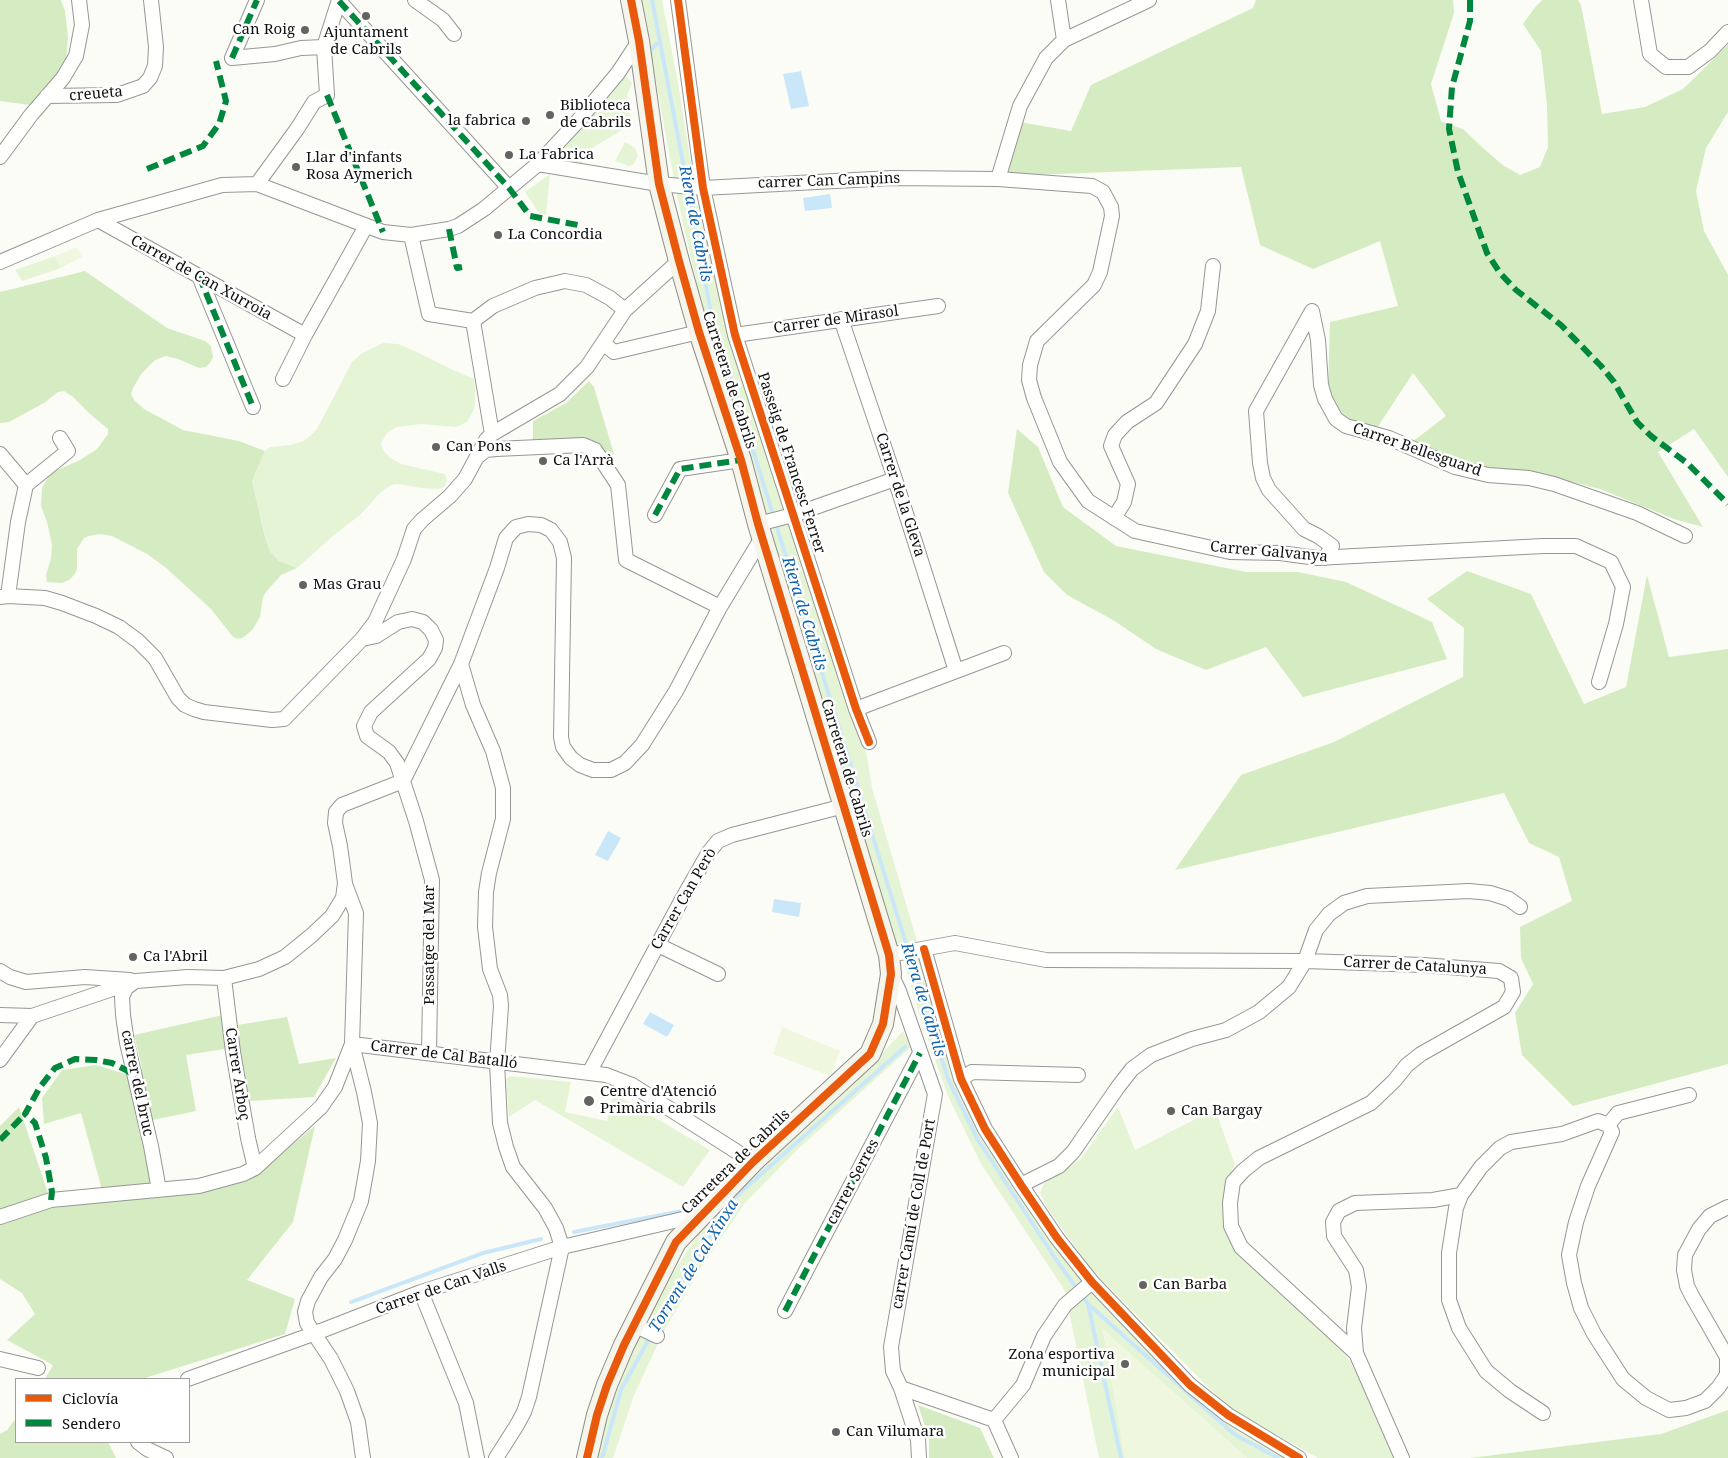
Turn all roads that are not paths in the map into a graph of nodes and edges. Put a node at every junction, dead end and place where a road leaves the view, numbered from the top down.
1 (79, 0) edge
2 (151, 0) edge
3 (257, 0) edge
4 (339, 0) edge
5 (415, 0) edge
6 (631, 0) edge
7 (678, 0) edge
8 (1058, 0) edge
9 (1149, 0) edge
10 (1641, 0) edge
11 (1728, 32) edge
12 (454, 34) dead end
13 (1064, 40) junction
14 (639, 41) junction
15 (324, 48) junction
16 (47, 96) junction
17 (0, 157) edge
18 (544, 162) junction
19 (998, 179) junction
20 (258, 184) junction
21 (664, 184) junction
22 (699, 187) junction
23 (509, 188) junction
24 (98, 220) junction
25 (366, 226) junction
26 (411, 235) junction
27 (678, 261) junction
28 (0, 262) edge
29 (1213, 266) dead end
30 (199, 276) junction
31 (938, 306) dead end
32 (625, 310) junction
33 (841, 319) junction
34 (473, 321) junction
35 (699, 332) junction
36 (305, 335) junction
37 (735, 335) junction
38 (603, 343) junction
39 (283, 379) dead end
40 (253, 407) dead end
41 (492, 434) junction
42 (60, 438) dead end
43 (0, 454) edge
44 (477, 457) junction
45 (741, 460) junction
46 (895, 479) junction
47 (26, 485) junction
48 (655, 515) dead end
49 (789, 516) junction
50 (1114, 518) junction
51 (762, 528) junction
52 (1685, 536) dead end
53 (1326, 558) junction
54 (4, 596) edge
55 (720, 607) junction
56 (362, 639) junction
57 (1004, 653) dead end
58 (461, 664) junction
59 (956, 671) junction
60 (1599, 682) dead end
61 (856, 709) junction
62 (869, 742) dead end
63 (403, 781) junction
64 (844, 806) junction
65 (345, 883) junction
66 (1520, 907) dead end
67 (658, 944) junction
68 (920, 949) junction
69 (893, 961) junction
70 (1305, 961) junction
71 (0, 971) edge
72 (718, 974) dead end
73 (224, 978) junction
74 (136, 980) junction
75 (0, 1015) edge
76 (32, 1016) junction
77 (352, 1044) junction
78 (429, 1052) junction
79 (920, 1053) junction
80 (0, 1060) edge
81 (497, 1063) junction
82 (589, 1073) junction
83 (1078, 1075) dead end
84 (961, 1079) junction
85 (1689, 1095) dead end
86 (1608, 1125) junction
87 (753, 1162) junction
88 (255, 1168) junction
89 (1021, 1185) junction
90 (159, 1190) junction
91 (1461, 1195) junction
92 (1728, 1207) edge
93 (700, 1215) junction
94 (0, 1217) edge
95 (562, 1247) junction
96 (1084, 1289) junction
97 (421, 1292) junction
98 (785, 1311) dead end
99 (639, 1328) junction
100 (313, 1334) junction
101 (657, 1336) dead end
102 (1356, 1353) junction
103 (0, 1359) edge
104 (38, 1368) dead end
105 (190, 1378) edge
106 (901, 1388) junction
107 (1543, 1413) dead end
108 (994, 1420) junction
109 (139, 1443) edge
110 (166, 1458) edge
111 (363, 1458) edge
112 (477, 1458) edge
113 (496, 1458) edge
114 (587, 1458) edge
115 (919, 1458) edge
116 (1011, 1458) edge
117 (1299, 1458) edge
118 (1402, 1458) edge

1 - 16 street
2 - 16 street, creueta
3 - 15 street
4 - 15 street
4 - 23 street
5 - 12 street
6 - 14 street, Carretera de Cabrils
7 - 22 street, Passeig de Francesc Ferrer
8 - 13 street
9 - 13 street
10 - 11 street
13 - 19 street
14 - 18 street
14 - 21 street, Carretera de Cabrils
15 - 20 street
16 - 17 street
18 - 21 street, carrer Can Campins
18 - 23 street
19 - 22 street, carrer Can Campins
19 - 50 street, Carrer Galvanya
20 - 24 street
20 - 25 street
21 - 22 street, carrer Can Campins
21 - 27 street, Carretera de Cabrils
22 - 37 street, Passeig de Francesc Ferrer
23 - 26 street
24 - 28 street
24 - 30 street, Carrer de Can Xurroia
25 - 26 street
25 - 36 street
26 - 34 street
27 - 32 street
27 - 35 street, Carretera de Cabrils
29 - 50 street
30 - 36 street, Carrer de Can Xurroia
30 - 40 street
31 - 33 street, Carrer de Mirasol
32 - 34 street
32 - 38 street
33 - 37 street, Carrer de Mirasol
33 - 46 street, Carrer de la Gleva
34 - 41 street
35 - 38 street
35 - 45 street, Carretera de Cabrils
36 - 39 street
37 - 49 street, Passeig de Francesc Ferrer
38 - 41 street
41 - 44 street
42 - 47 street
43 - 47 street
44 - 55 street
44 - 56 street
45 - 48 street
45 - 51 street, Carretera de Cabrils
46 - 49 street
46 - 59 street, Carrer de la Gleva
47 - 54 street
49 - 51 street
49 - 61 street, Passeig de Francesc Ferrer
50 - 53 street, Carrer Galvanya
51 - 55 street
51 - 64 street, Carretera de Cabrils
52 - 53 street, Carrer Bellesguard
53 - 60 street, Carrer Galvanya
54 - 56 street
55 - 58 street
56 - 63 street, Passatge del Mar
57 - 59 street
58 - 63 street
58 - 81 street
59 - 61 street
61 - 62 street, Passeig de Francesc Ferrer
63 - 65 street
63 - 78 street, Passatge del Mar
64 - 67 street, Carrer Can Però
64 - 69 street, Carretera de Cabrils
65 - 73 street
65 - 77 street
66 - 70 street
67 - 72 street
67 - 82 street, Carrer Can Però
68 - 69 street, Carrer de Catalunya
68 - 70 street, Carrer de Catalunya
68 - 84 street
69 - 79 street, carrer Camí de Coll de Port
69 - 87 street, Carretera de Cabrils
70 - 89 street
70 - 102 street, Carrer de Catalunya
71 - 74 street
73 - 74 street
73 - 88 street, Carrer Arboç
74 - 76 street
74 - 90 street, carrer del bruc
75 - 76 street
76 - 80 street
77 - 78 street, Carrer de Cal Batalló
77 - 88 street, Carrer de Cal Batalló
77 - 100 street
78 - 81 street, Carrer de Cal Batalló
79 - 98 street, carrer Serres
79 - 106 street, carrer Camí de Coll de Port
81 - 82 street, Carrer de Cal Batalló
81 - 95 street
82 - 87 street, Carrer de Cal Batalló
83 - 84 street
84 - 89 street
85 - 86 street
86 - 91 street
86 - 92 street
87 - 93 street, Carretera de Cabrils
88 - 90 street, Carrer de Cal Batalló
89 - 96 street
90 - 94 street, Carrer de Cal Batalló
91 - 102 street
91 - 107 street
93 - 95 street, Carrer de Can Valls
93 - 99 street, Carretera de Cabrils
95 - 97 street, Carrer de Can Valls
95 - 113 street
96 - 108 street
96 - 117 street
97 - 100 street, Carrer de Can Valls
97 - 112 street
99 - 101 street
99 - 114 street, Carretera de Cabrils
100 - 105 street, Carrer de Can Valls
100 - 111 street
102 - 118 street
103 - 104 street
106 - 108 street
106 - 115 street, carrer Camí de Coll de Port
108 - 116 street
109 - 110 street

